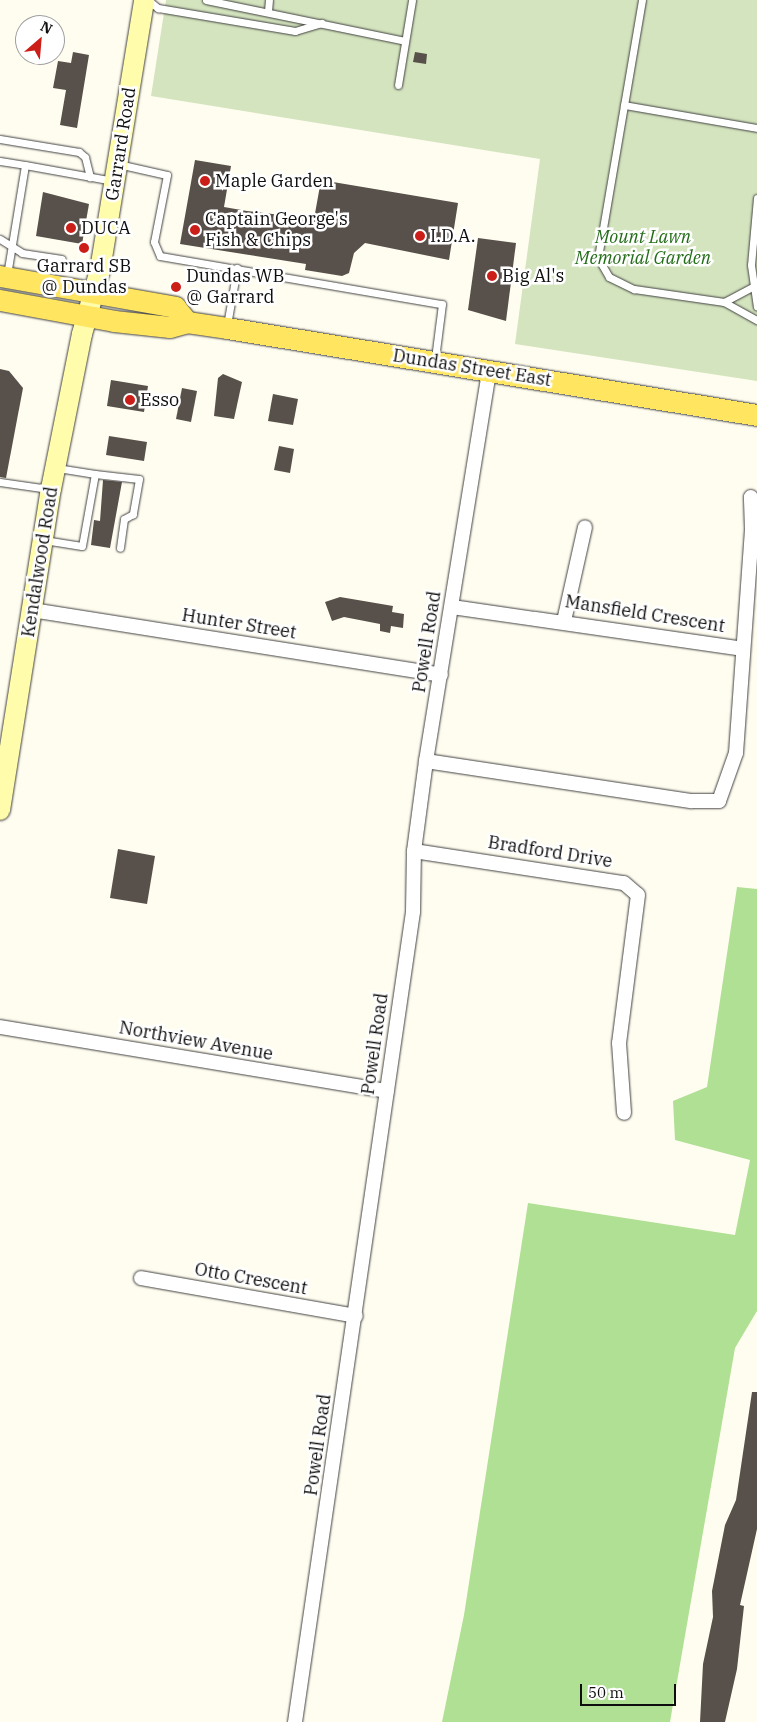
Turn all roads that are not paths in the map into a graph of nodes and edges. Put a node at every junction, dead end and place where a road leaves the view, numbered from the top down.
1 (144, 0) edge
2 (148, 0) edge
3 (206, 0) edge
4 (269, 0) edge
5 (412, 0) edge
6 (642, 0) edge
7 (268, 11) junction
8 (323, 22) junction
9 (405, 41) junction
10 (398, 85) dead end
11 (624, 106) junction
12 (757, 128) edge
13 (0, 138) edge
14 (0, 161) edge
15 (25, 165) junction
16 (116, 173) junction
17 (90, 177) junction
18 (757, 198) edge
19 (0, 239) edge
20 (12, 247) junction
21 (62, 259) dead end
22 (236, 268) junction
23 (3, 277) edge
24 (752, 287) junction
25 (94, 294) junction
26 (0, 300) edge
27 (724, 302) junction
28 (757, 307) edge
29 (87, 316) junction
30 (757, 320) edge
31 (187, 322) junction
32 (227, 328) junction
33 (434, 362) junction
34 (489, 371) junction
35 (757, 414) edge
36 (55, 468) junction
37 (94, 474) junction
38 (0, 482) edge
39 (51, 489) junction
40 (751, 497) dead end
41 (585, 527) dead end
42 (42, 540) junction
43 (120, 548) dead end
44 (452, 607) junction
45 (32, 610) junction
46 (564, 621) junction
47 (742, 649) junction
48 (440, 675) junction
49 (426, 761) junction
50 (0, 810) edge
51 (414, 851) junction
52 (0, 1026) edge
53 (387, 1091) junction
54 (624, 1113) dead end
55 (140, 1278) dead end
56 (356, 1316) junction
57 (295, 1722) edge

1 - 16 street, Garrard Road
2 - 8 lane
3 - 7 lane
4 - 7 lane
5 - 9 lane
6 - 11 lane
7 - 8 lane
8 - 9 lane
9 - 10 lane
11 - 12 lane
11 - 27 lane
13 - 17 lane
14 - 15 lane
15 - 17 lane
15 - 20 lane
16 - 17 lane
16 - 22 lane
16 - 25 street, Garrard Road
18 - 24 lane
19 - 20 lane
20 - 21 lane
20 - 23 lane
22 - 32 lane
22 - 33 lane
23 - 25 main road
24 - 27 lane
24 - 28 lane
25 - 29 street, Garrard Road
25 - 31 main road
26 - 29 main road, Dundas Street East
27 - 30 lane
29 - 31 main road, Dundas Street East
29 - 36 street, Kendalwood Road
31 - 32 main road, Dundas Street East
32 - 33 main road, Dundas Street East
33 - 34 main road, Dundas Street East
34 - 35 main road, Dundas Street East
34 - 44 street, Powell Road
36 - 37 lane
36 - 39 street, Kendalwood Road
37 - 42 lane
37 - 43 lane
38 - 39 lane
39 - 42 street, Kendalwood Road
40 - 47 street
41 - 46 street
42 - 45 street, Kendalwood Road
44 - 46 street, Mansfield Crescent
44 - 48 street, Powell Road
45 - 48 street, Hunter Street
45 - 50 street, Kendalwood Road
46 - 47 street, Mansfield Crescent
47 - 49 street, Mansfield Crescent
48 - 49 street, Powell Road
49 - 51 street, Powell Road
51 - 53 street, Powell Road
51 - 54 street, Bradford Drive
52 - 53 street, Northview Avenue
53 - 56 street, Powell Road
55 - 56 street, Otto Crescent
56 - 57 street, Powell Road

